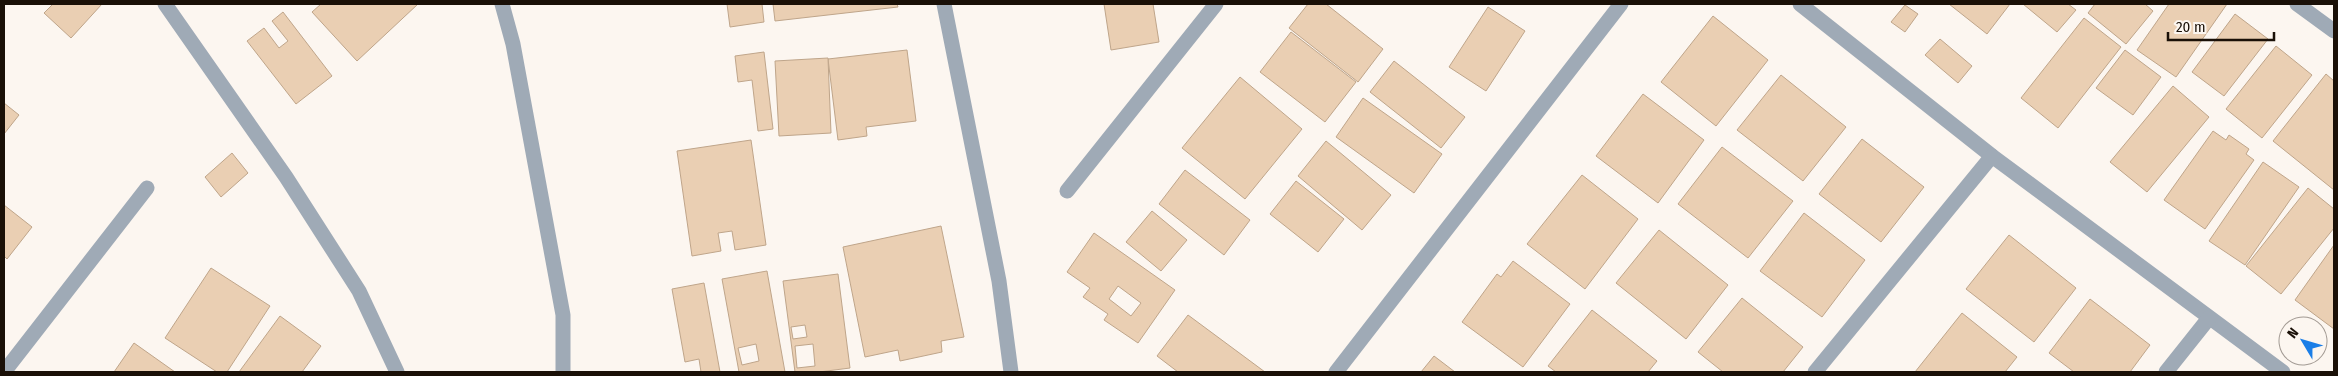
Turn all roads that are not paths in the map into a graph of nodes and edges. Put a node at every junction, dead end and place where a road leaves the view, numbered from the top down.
1 (165, 4) edge
2 (502, 4) edge
3 (944, 4) edge
4 (1216, 4) edge
5 (1621, 4) edge
6 (1800, 4) edge
7 (2297, 4) edge
8 (2334, 31) edge
9 (1992, 156) junction
10 (147, 188) dead end
11 (1068, 191) dead end
12 (2209, 318) junction
13 (4, 372) edge
14 (397, 372) edge
15 (563, 372) edge
16 (1011, 372) edge
17 (1336, 372) edge
18 (1815, 372) edge
19 (2166, 372) edge
20 (2283, 372) edge

1 - 14 street
2 - 15 street
3 - 16 street
4 - 11 street
5 - 17 street
6 - 9 street
7 - 8 street
9 - 12 street
9 - 18 street
10 - 13 street
12 - 19 street
12 - 20 street

